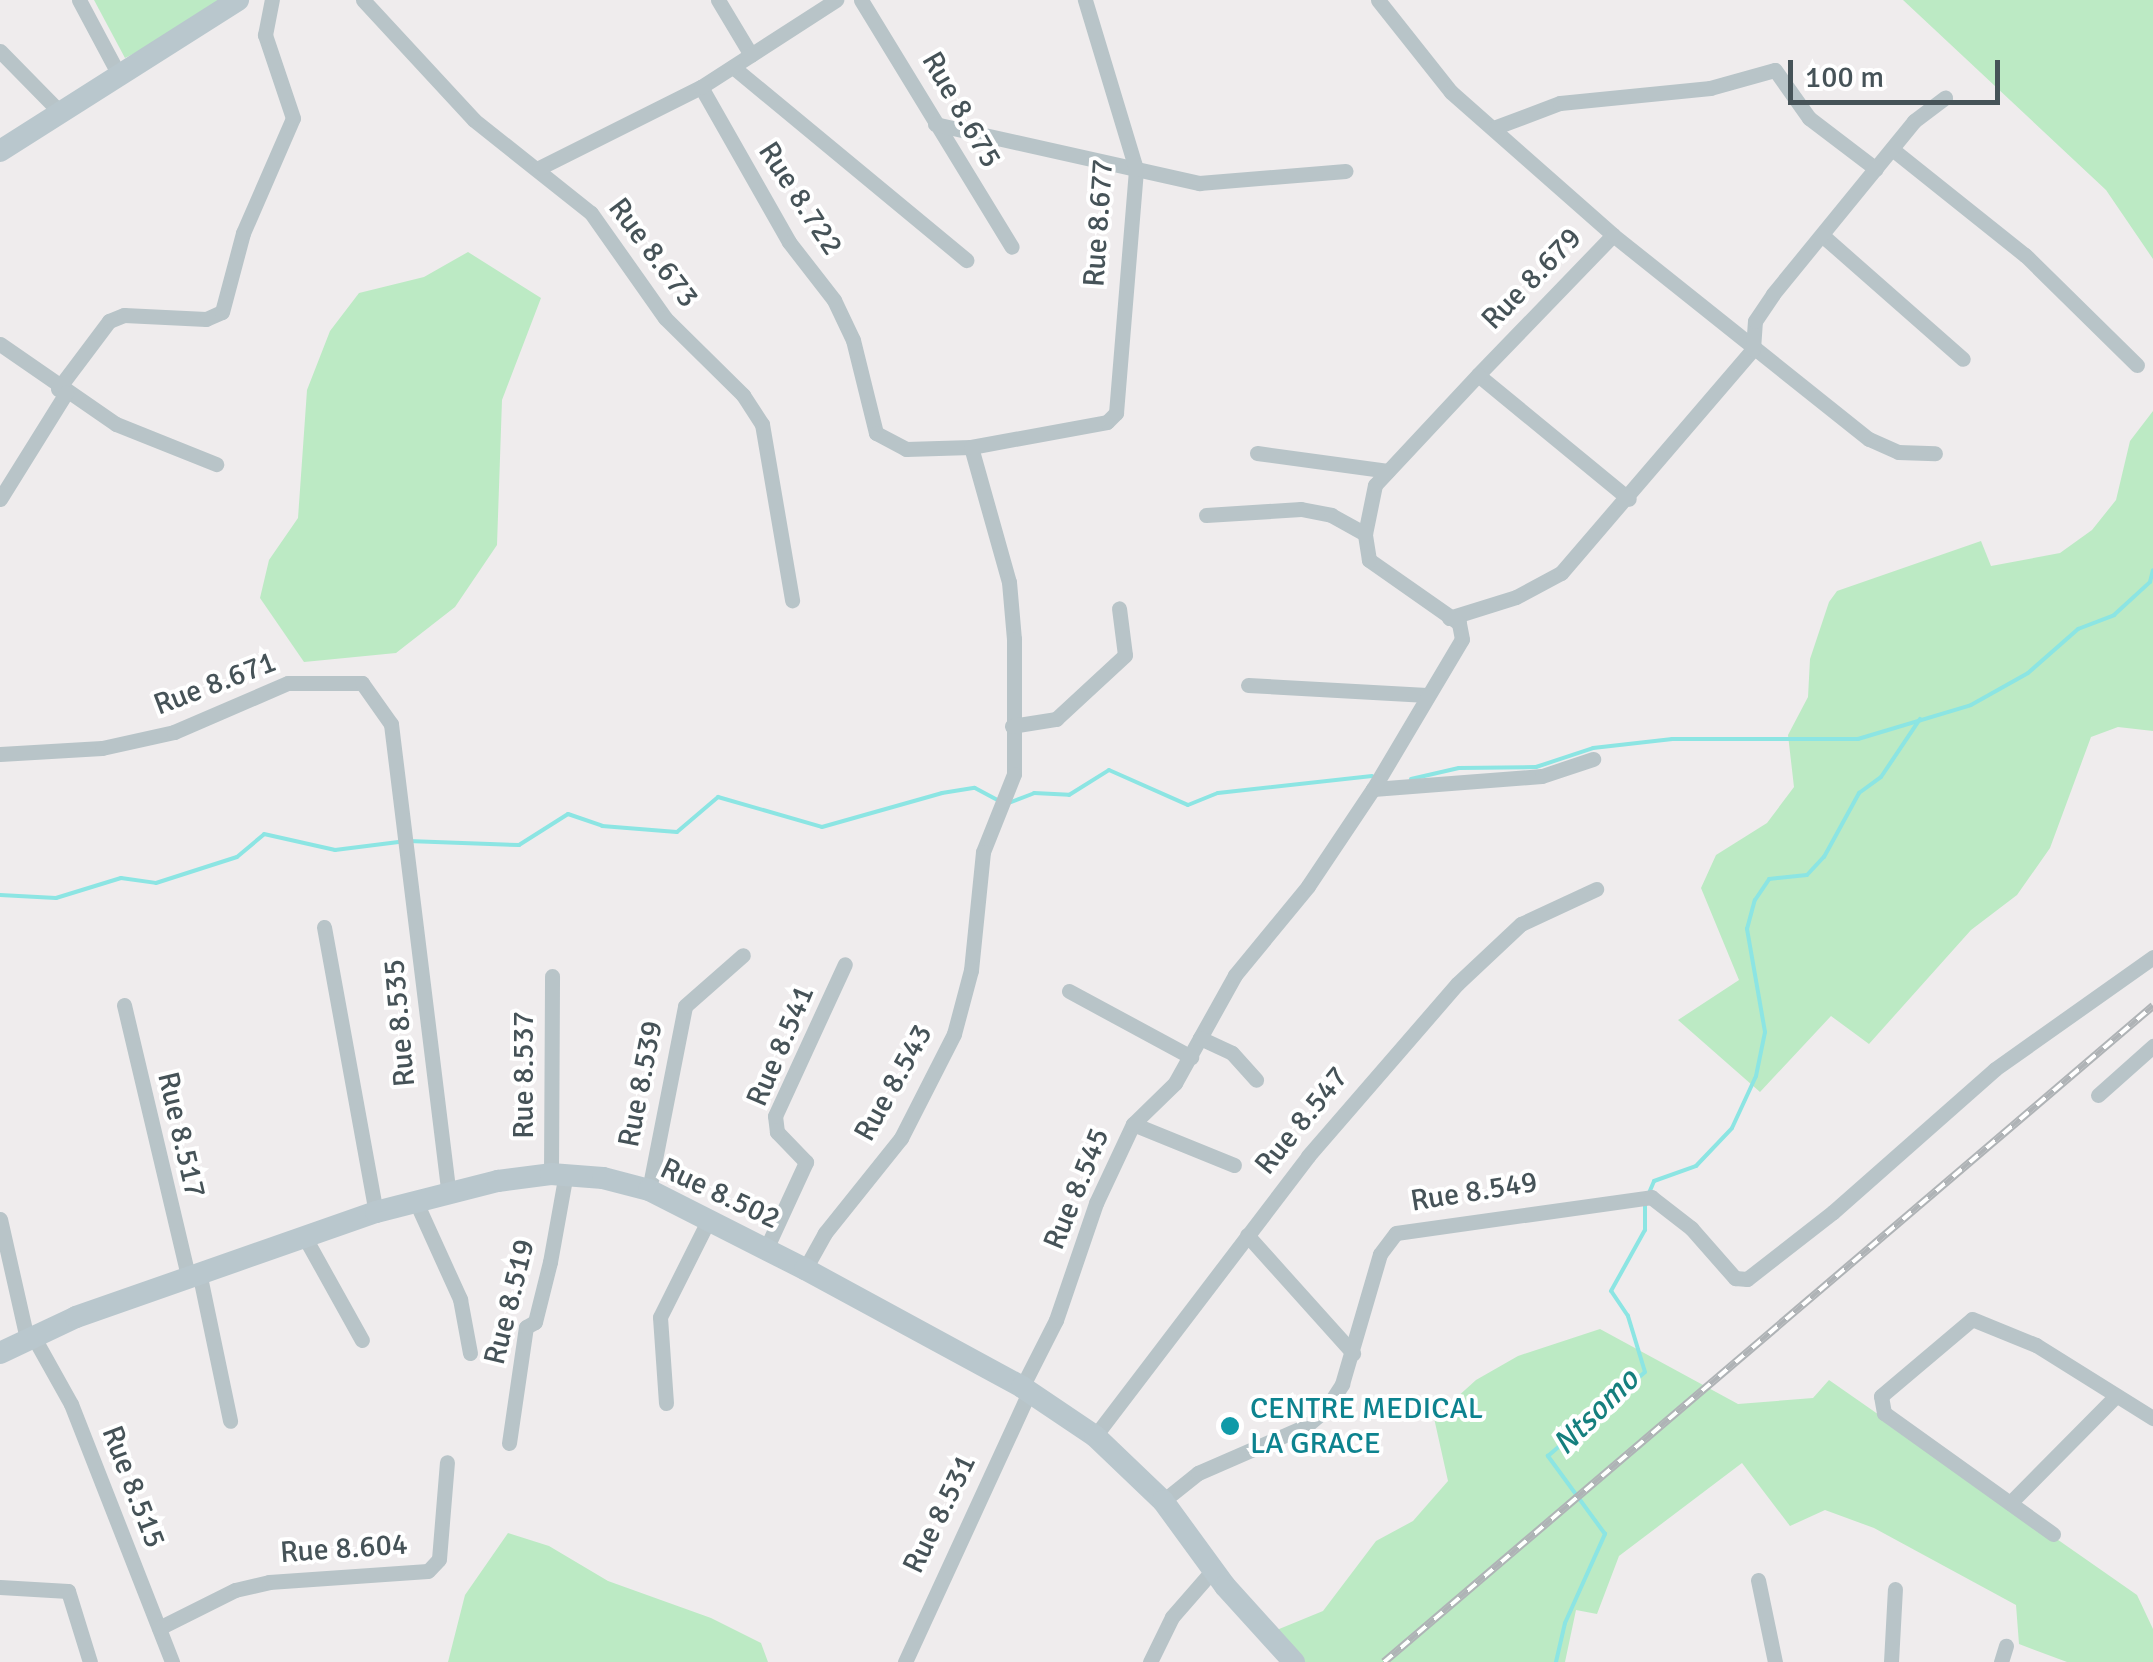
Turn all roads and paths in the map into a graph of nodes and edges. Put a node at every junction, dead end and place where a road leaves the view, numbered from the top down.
1 (79, 0) edge
2 (238, 0) edge
3 (272, 0) edge
4 (362, 0) edge
5 (718, 0) edge
6 (836, 0) edge
7 (861, 0) edge
8 (1085, 0) edge
9 (1378, 0) edge
10 (0, 51) edge
11 (751, 55) junction
12 (733, 67) junction
13 (118, 73) junction
14 (700, 87) junction
15 (1945, 98) dead end
16 (59, 111) junction
17 (936, 124) junction
18 (1496, 127) junction
19 (1892, 149) junction
20 (0, 152) edge
21 (539, 168) junction
22 (1876, 169) junction
23 (1136, 170) junction
24 (1346, 171) dead end
25 (1613, 235) junction
26 (1822, 236) junction
27 (1012, 247) dead end
28 (966, 260) dead end
29 (0, 344) edge
30 (1753, 349) junction
31 (1963, 360) dead end
32 (2137, 365) dead end
33 (1478, 375) junction
34 (62, 391) junction
35 (971, 447) junction
36 (1257, 453) dead end
37 (1935, 453) dead end
38 (216, 464) dead end
39 (1388, 471) junction
40 (0, 499) edge
41 (1630, 499) junction
42 (1206, 515) dead end
43 (1365, 534) junction
44 (792, 600) dead end
45 (1119, 608) dead end
46 (1449, 618) junction
47 (331, 680) joint
48 (1248, 685) dead end
49 (1426, 695) junction
50 (1012, 726) junction
51 (0, 754) edge
52 (1593, 759) dead end
53 (1373, 789) junction
54 (1596, 889) dead end
55 (324, 927) dead end
56 (743, 955) dead end
57 (2153, 956) edge
58 (845, 964) dead end
59 (552, 976) dead end
60 (1068, 991) dead end
61 (124, 1005) dead end
62 (1200, 1038) junction
63 (2153, 1046) edge
64 (1191, 1057) junction
65 (1256, 1080) dead end
66 (2098, 1095) dead end
67 (1133, 1124) junction
68 (1234, 1165) dead end
69 (558, 1173) junction
70 (648, 1190) junction
71 (449, 1194) junction
72 (416, 1202) junction
73 (376, 1212) junction
74 (0, 1219) edge
75 (708, 1219) junction
76 (1247, 1235) junction
77 (304, 1236) junction
78 (766, 1248) junction
79 (805, 1269) junction
80 (193, 1274) junction
81 (30, 1338) junction
82 (362, 1340) dead end
83 (1353, 1353) junction
84 (0, 1354) edge
85 (470, 1354) dead end
86 (1026, 1389) junction
87 (2114, 1398) junction
88 (666, 1402) dead end
89 (2153, 1418) edge
90 (230, 1422) dead end
91 (1096, 1436) junction
92 (510, 1443) dead end
93 (447, 1462) dead end
94 (1162, 1501) junction
95 (2010, 1503) junction
96 (2054, 1534) dead end
97 (1213, 1570) junction
98 (1758, 1580) dead end
99 (0, 1587) edge
100 (1896, 1589) dead end
101 (159, 1628) junction
102 (90, 1662) edge
103 (172, 1662) edge
104 (905, 1662) edge
105 (1150, 1662) edge
106 (1294, 1662) edge
107 (1774, 1662) edge
108 (1891, 1662) edge

1 - 13 street
2 - 13 main road
3 - 34 street
4 - 21 street, Rue 8.673
5 - 11 street
6 - 11 street
7 - 17 street, Rue 8.675
8 - 23 street, Rue 8.677
9 - 18 street, Rue 8.679
10 - 16 street
11 - 12 street
12 - 14 street
12 - 28 street
13 - 16 main road
14 - 21 street
14 - 35 street, Rue 8.722
15 - 19 street
16 - 20 main road
17 - 23 street
17 - 27 street, Rue 8.675
18 - 22 street
18 - 25 street, Rue 8.679
19 - 22 street
19 - 32 street
21 - 44 street, Rue 8.673
22 - 26 street
23 - 24 street
23 - 35 street, Rue 8.677
25 - 30 street
25 - 33 street, Rue 8.679
26 - 30 street
26 - 31 street
29 - 34 street
30 - 37 street
30 - 41 street
33 - 39 street
33 - 41 street, Rue 8.679
34 - 38 street
34 - 40 street
35 - 50 street, Rue 8.543
36 - 39 street
39 - 43 street
41 - 46 street
42 - 43 street
43 - 46 street
45 - 50 street
46 - 49 street, Rue 8.545
47 - 51 street, Rue 8.671
47 - 71 street, Rue 8.535
48 - 49 street
49 - 53 street, Rue 8.545
50 - 79 street, Rue 8.543
52 - 53 street
53 - 62 street, Rue 8.545
54 - 76 street, Rue 8.547
55 - 73 street
56 - 70 street, Rue 8.539
57 - 83 street, Rue 8.549
58 - 78 street, Rue 8.541
59 - 69 street, Rue 8.537
60 - 64 street
61 - 80 street, Rue 8.517
62 - 64 street, Rue 8.545
62 - 65 street
63 - 66 street
64 - 67 street, Rue 8.545
67 - 68 street
67 - 86 street, Rue 8.545
69 - 70 main road, Rue 8.502
69 - 71 main road, Rue 8.502
69 - 92 street, Rue 8.519
70 - 75 main road, Rue 8.502
71 - 72 main road, Rue 8.502
72 - 73 main road, Rue 8.502
72 - 85 street
73 - 77 main road, Rue 8.502
74 - 81 street, Rue 8.515
75 - 78 main road, Rue 8.502
75 - 88 street
76 - 83 street
76 - 91 street, Rue 8.547
77 - 80 main road, Rue 8.502
77 - 82 street
78 - 79 main road, Rue 8.502
79 - 86 main road, Rue 8.502
80 - 81 main road, Rue 8.502
80 - 90 street
81 - 84 main road, Rue 8.502
81 - 101 street, Rue 8.515
83 - 94 street, Rue 8.549
86 - 91 main road, Rue 8.502
86 - 104 street, Rue 8.531
87 - 89 street
87 - 95 street
87 - 95 street
91 - 94 main road, Rue 8.502
93 - 101 street, Rue 8.604
94 - 97 main road, Rue 8.502
95 - 96 street
97 - 105 street
97 - 106 main road, Rue 8.502
98 - 107 street
99 - 102 street
100 - 108 street
101 - 103 street, Rue 8.515

